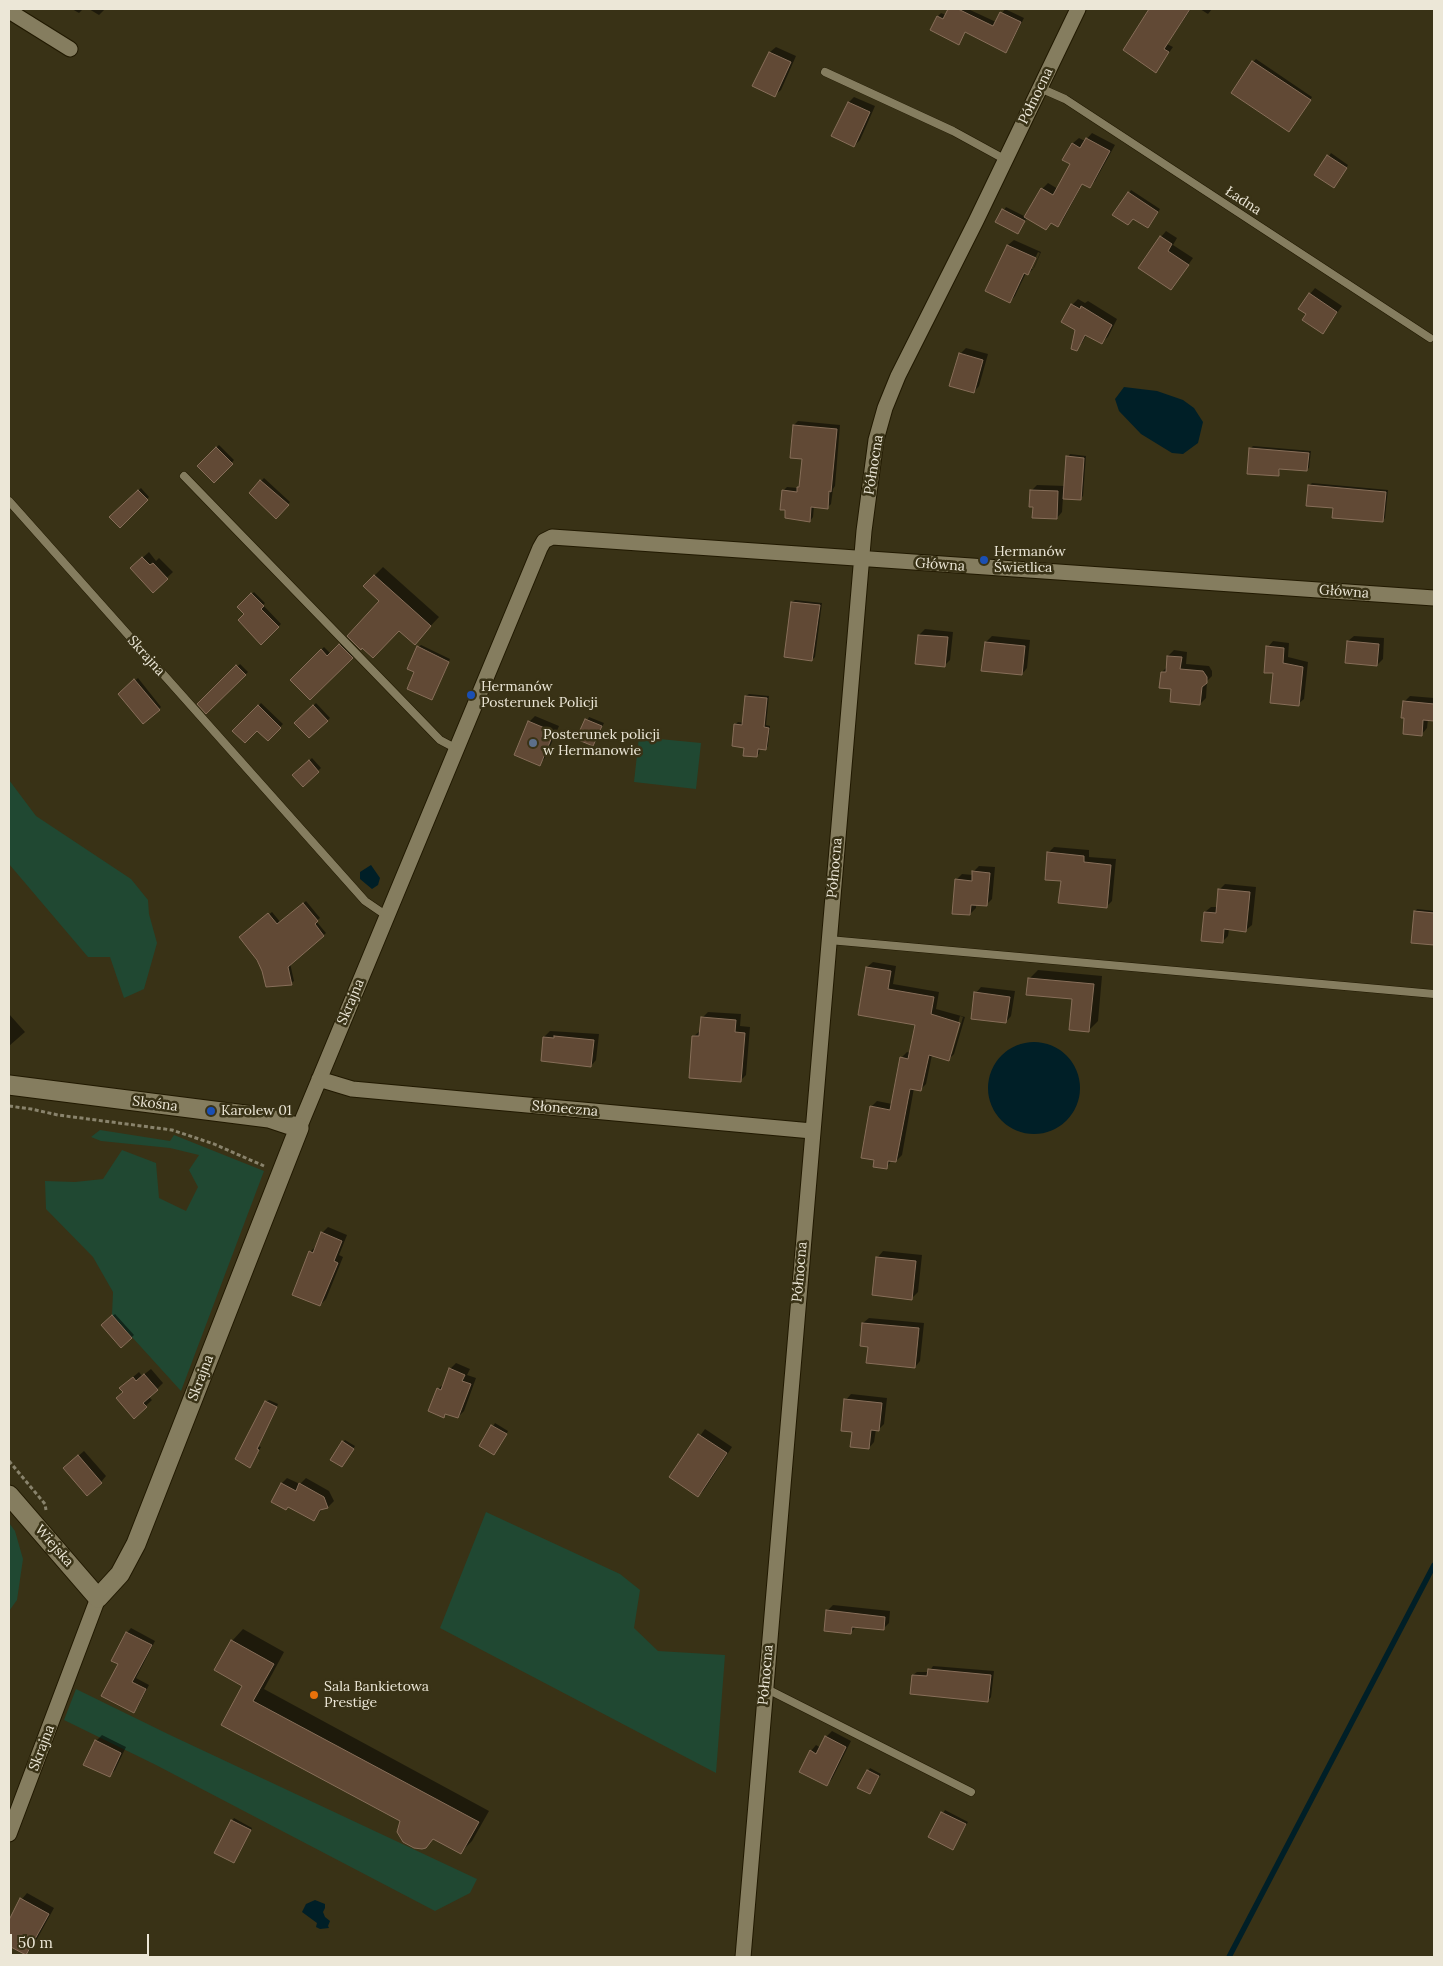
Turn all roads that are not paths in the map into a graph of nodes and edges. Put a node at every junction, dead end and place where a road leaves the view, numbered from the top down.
1 (1078, 9) edge
2 (9, 11) edge
3 (70, 49) dead end
4 (825, 72) dead end
5 (1040, 88) junction
6 (1006, 160) junction
7 (1430, 338) dead end
8 (184, 476) dead end
9 (9, 501) edge
10 (540, 548) joint
11 (861, 559) junction
12 (1434, 598) edge
13 (457, 749) junction
14 (387, 916) junction
15 (829, 940) junction
16 (1434, 994) edge
17 (319, 1079) junction
18 (9, 1086) edge
19 (299, 1128) junction
20 (812, 1131) junction
21 (9, 1495) edge
22 (98, 1598) junction
23 (765, 1688) junction
24 (971, 1792) dead end
25 (9, 1834) edge
26 (743, 1957) edge

1 - 5 street, Północna
2 - 3 street
4 - 6 lane
5 - 6 street, Północna
5 - 7 lane, Ładna
6 - 11 street, Północna
8 - 13 lane
9 - 14 lane, Skrajna
10 - 11 street, Główna
10 - 13 street, Skrajna
11 - 12 street, Główna
11 - 15 street, Północna
13 - 14 street, Skrajna
14 - 17 street, Skrajna
15 - 16 lane
15 - 20 street, Północna
17 - 19 street, Skrajna
17 - 20 street, Słoneczna
18 - 19 street, Skośna
19 - 22 street, Skrajna
20 - 23 street, Północna
21 - 22 street, Wiejska
22 - 25 street, Skrajna
23 - 24 lane
23 - 26 street, Północna

